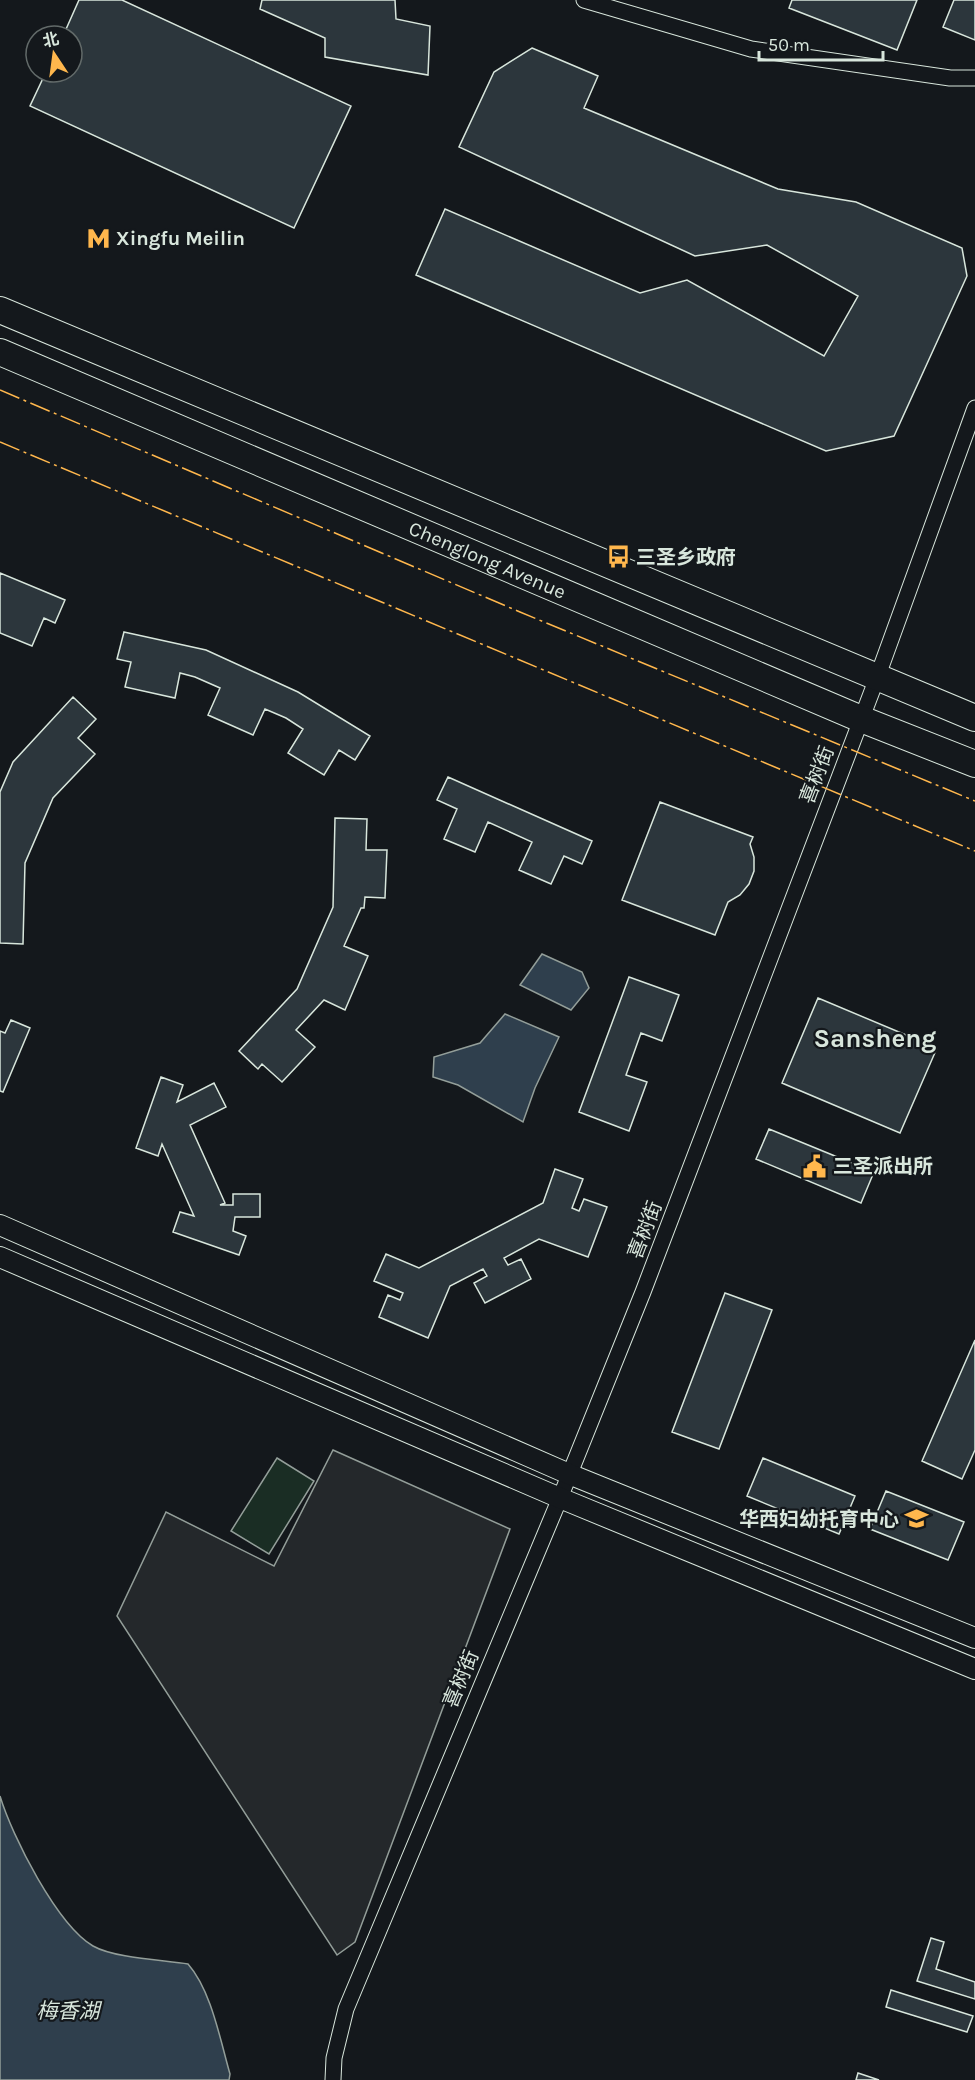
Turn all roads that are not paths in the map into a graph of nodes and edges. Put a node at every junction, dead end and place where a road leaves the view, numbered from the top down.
1 (584, 0) edge
2 (975, 78) edge
3 (0, 310) edge
4 (0, 352) edge
5 (975, 408) edge
6 (877, 678) junction
7 (975, 718) edge
8 (861, 719) junction
9 (975, 764) edge
10 (0, 1225) edge
11 (0, 1257) edge
12 (568, 1474) junction
13 (560, 1498) junction
14 (975, 1638) edge
15 (975, 1669) edge
16 (333, 2080) edge

1 - 2 street
3 - 6 highway
4 - 8 highway, Chenglong Avenue
5 - 6 street, 喜树街
6 - 7 highway
6 - 8 street, 喜树街
8 - 9 highway, Chenglong Avenue
8 - 12 street, 喜树街
10 - 12 street
11 - 13 street
12 - 13 street, 喜树街
12 - 14 street
13 - 15 street
13 - 16 street, 喜树街

